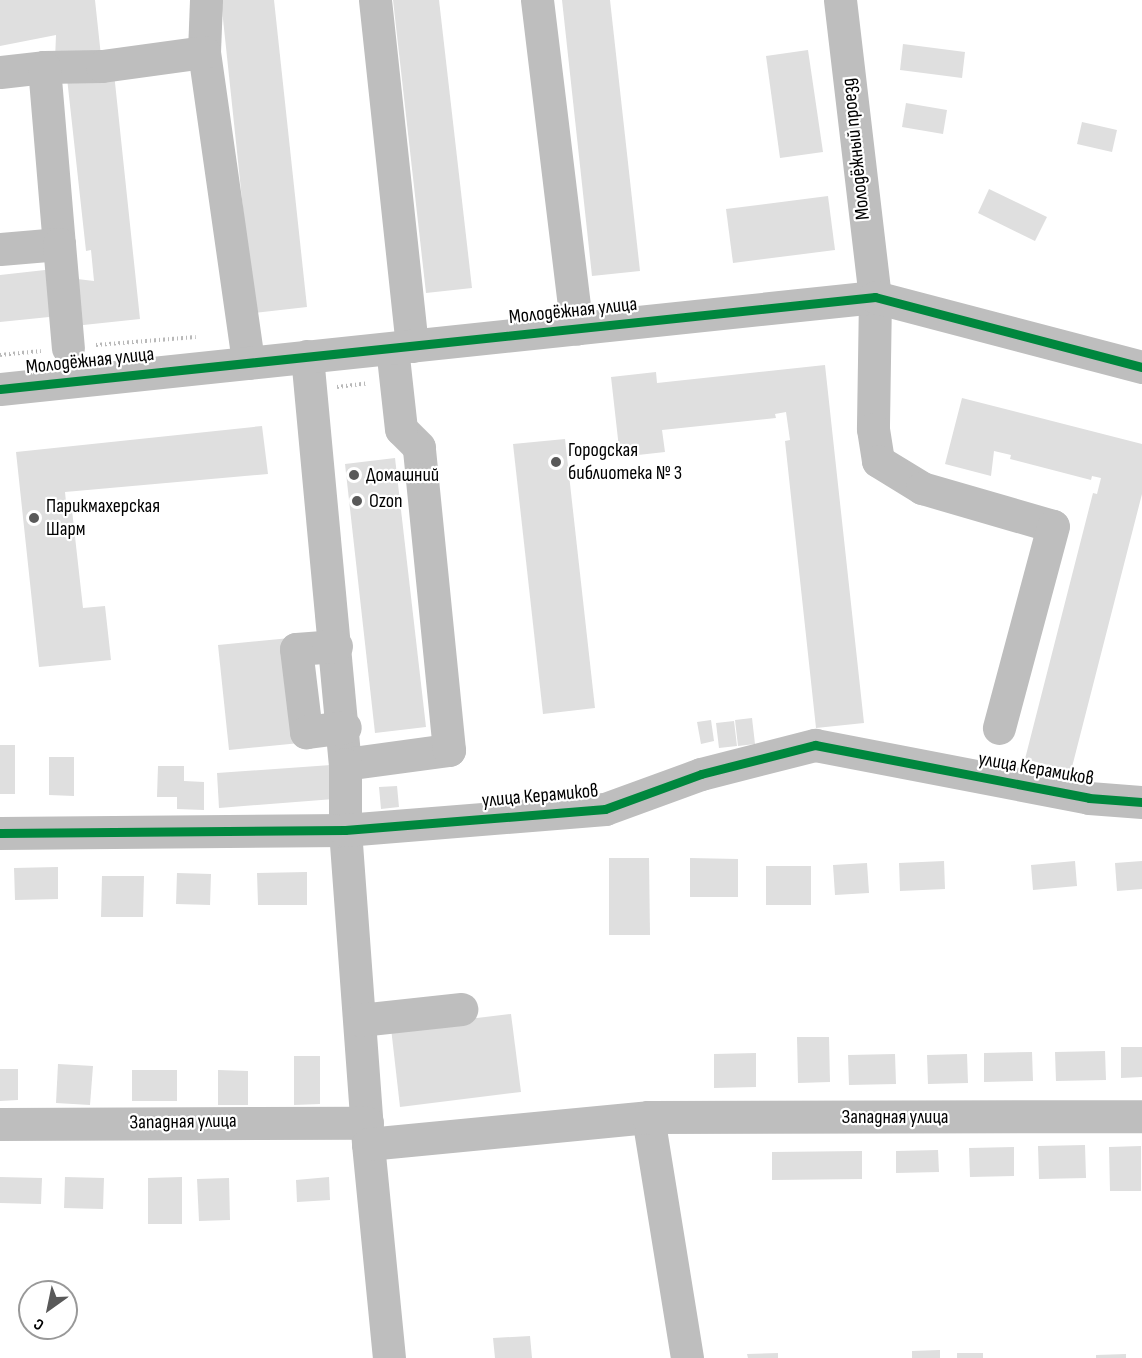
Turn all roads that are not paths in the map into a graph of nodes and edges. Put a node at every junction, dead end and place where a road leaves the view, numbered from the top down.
1 (206, 0) edge
2 (375, 0) edge
3 (537, 0) edge
4 (840, 0) edge
5 (204, 52) junction
6 (44, 67) junction
7 (0, 72) edge
8 (59, 244) junction
9 (0, 249) edge
10 (875, 297) junction
11 (577, 329) junction
12 (246, 347) junction
13 (68, 348) road end
14 (307, 356) junction
15 (400, 358) junction
16 (1142, 367) edge
17 (0, 389) edge
18 (999, 728) dead end
19 (345, 764) junction
20 (1142, 802) edge
21 (345, 830) junction
22 (0, 833) edge
23 (461, 1009) dead end
24 (360, 1020) junction
25 (1142, 1116) edge
26 (648, 1117) junction
27 (0, 1124) edge
28 (367, 1134) junction
29 (389, 1358) edge
30 (687, 1358) edge

1 - 5 street
2 - 15 street
3 - 11 street
4 - 10 street, Молодёжный проезд
5 - 6 street
5 - 12 street
6 - 7 street
6 - 8 street
8 - 9 street
8 - 13 street
10 - 11 street, Молодёжная улица
10 - 16 street, Молодёжная улица
10 - 18 street, Молодёжный проезд
11 - 15 street, Молодёжная улица
12 - 14 street, Молодёжная улица
12 - 17 street, Молодёжная улица
14 - 15 street, Молодёжная улица
14 - 19 street
15 - 19 street
19 - 21 street
20 - 21 street, улица Керамиков
21 - 22 street, улица Керамиков
21 - 24 street
23 - 24 street
24 - 28 street
25 - 26 street, Западная улица
26 - 28 street, Западная улица
26 - 30 street
27 - 28 street, Западная улица
28 - 29 street

